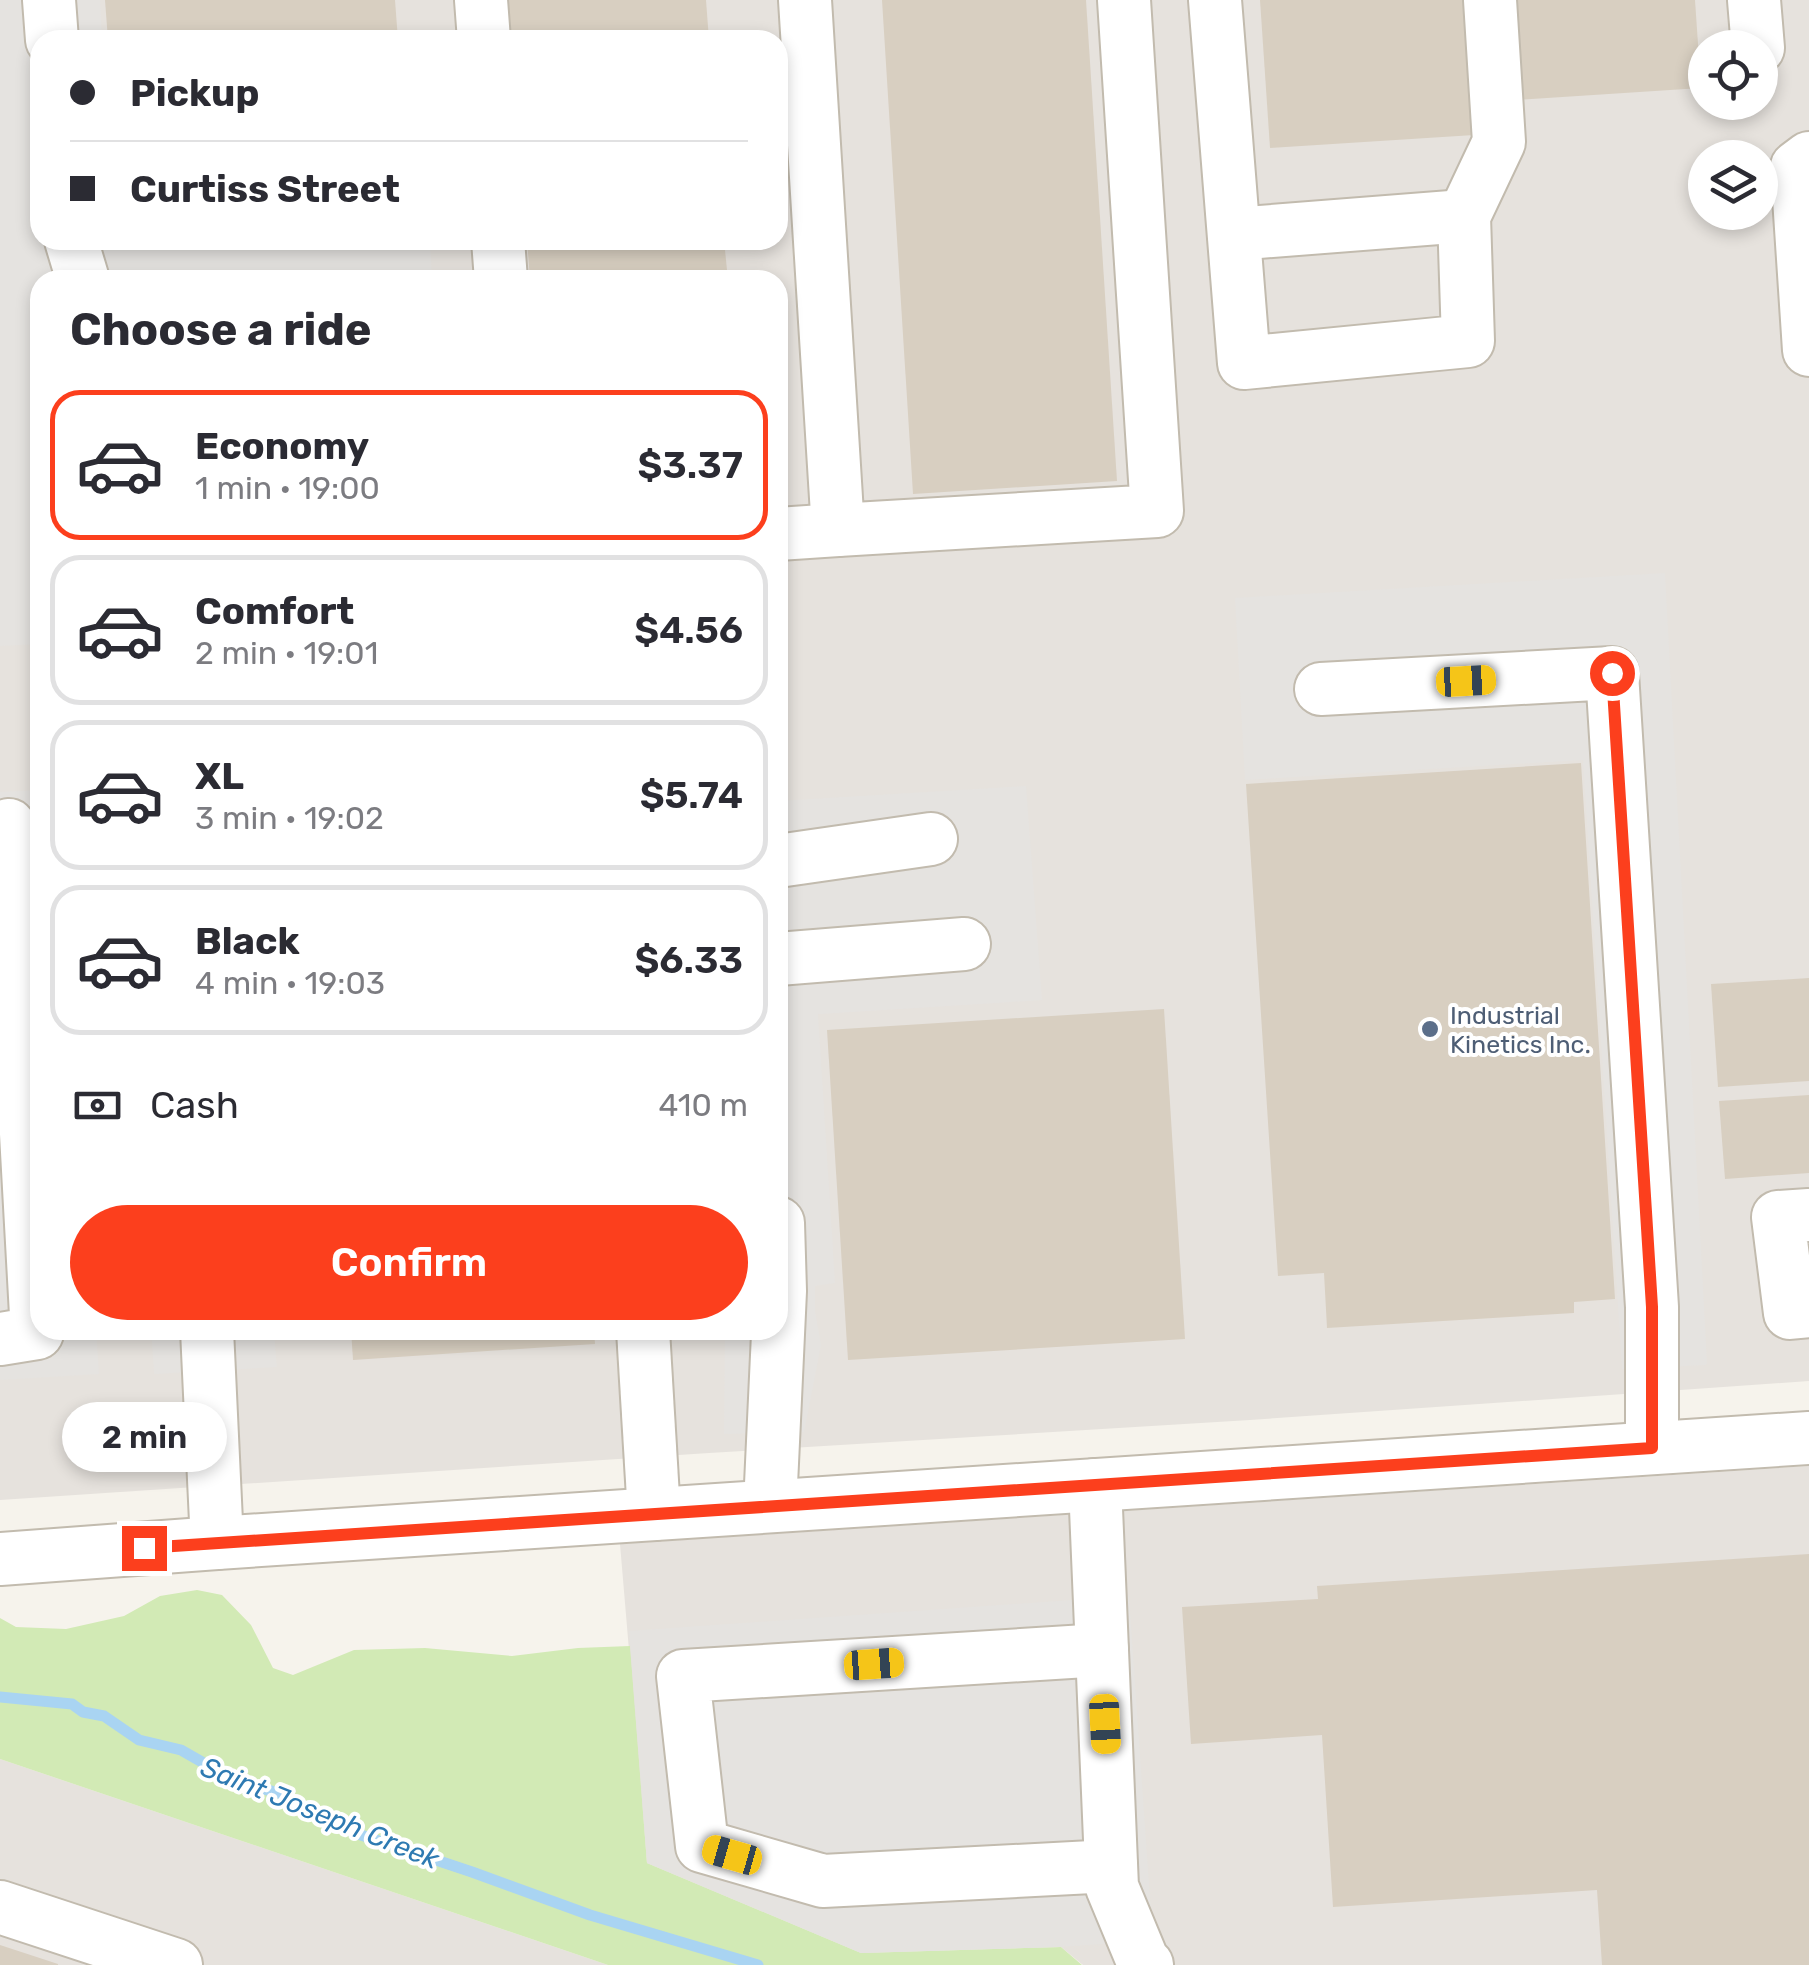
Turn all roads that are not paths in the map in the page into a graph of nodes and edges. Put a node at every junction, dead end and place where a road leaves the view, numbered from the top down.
1 (49, 0) edge
2 (481, 0) edge
3 (805, 0) edge
4 (1124, 0) edge
5 (1214, 0) edge
6 (1490, 0) edge
7 (1754, 0) edge
8 (51, 30) edge
9 (483, 30) edge
10 (1756, 30) edge
11 (1809, 158) edge
12 (1464, 216) junction
13 (1234, 234) junction
14 (1809, 350) edge
15 (838, 530) junction
16 (788, 533) edge
17 (1321, 689) dead end
18 (10, 825) dead end
19 (931, 839) dead end
20 (788, 860) edge
21 (964, 944) dead end
22 (788, 958) edge
23 (30, 1201) edge
24 (1809, 1215) edge
25 (1809, 1312) edge
26 (30, 1334) edge
27 (0, 1339) edge
28 (207, 1340) edge
29 (644, 1340) edge
30 (778, 1340) edge
31 (1809, 1438) edge
32 (1652, 1448) junction
33 (1095, 1485) junction
34 (770, 1506) junction
35 (654, 1514) junction
36 (217, 1542) junction
37 (0, 1559) edge
38 (1102, 1650) junction
39 (1112, 1866) junction
40 (0, 1907) edge
41 (176, 1965) edge
42 (1147, 1965) edge

1 - 8 street
2 - 9 street
3 - 15 street
4 - 15 street
5 - 13 street
6 - 12 street
7 - 10 street
11 - 14 street
12 - 13 street
12 - 13 street
15 - 16 street
17 - 32 street
18 - 23 street
19 - 20 street
21 - 22 street
24 - 25 street
26 - 27 street
28 - 36 street
29 - 35 street
30 - 34 street
31 - 32 street
32 - 33 street
33 - 34 street
33 - 38 street
34 - 35 street
35 - 36 street
36 - 37 street
38 - 39 street
38 - 39 street
39 - 42 street
40 - 41 street

